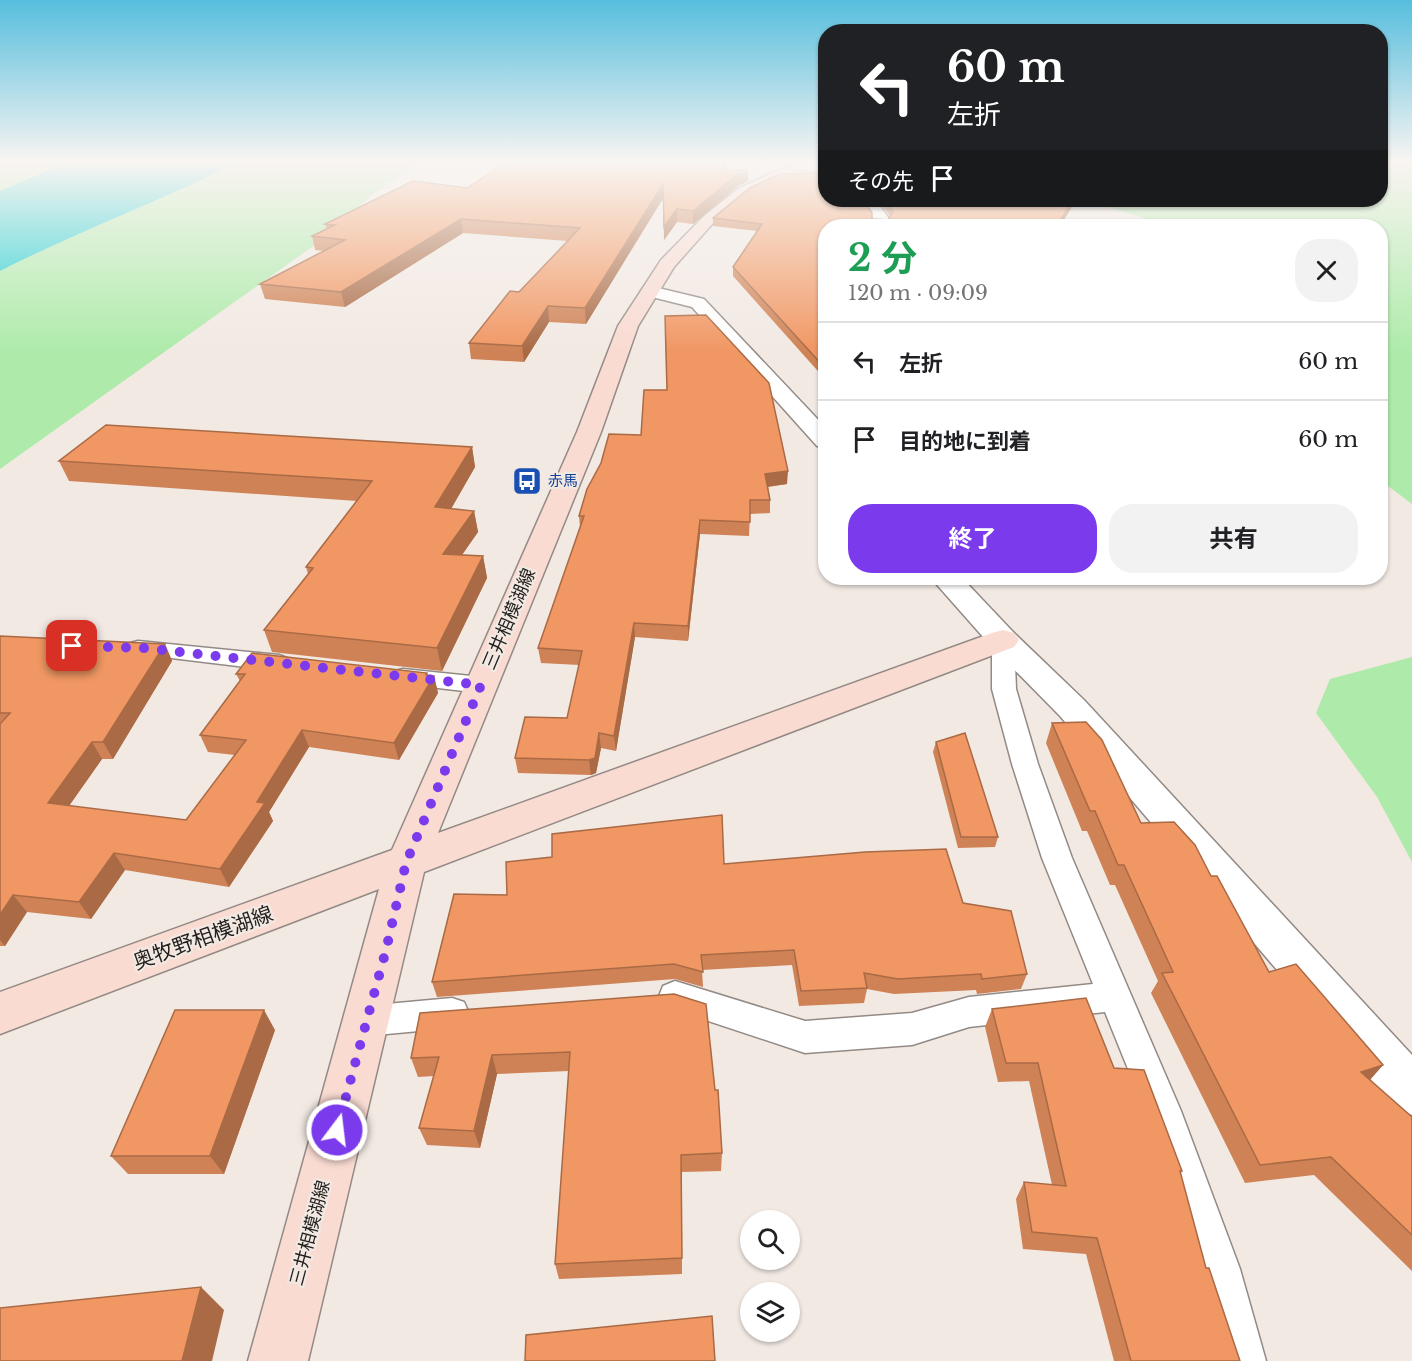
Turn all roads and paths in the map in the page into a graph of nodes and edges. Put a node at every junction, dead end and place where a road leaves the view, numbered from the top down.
1 (706, 226) edge
2 (650, 291) junction
3 (818, 433) edge
4 (952, 585) edge
5 (1003, 640) junction
6 (119, 648) edge
7 (306, 666) edge
8 (376, 674) edge
9 (481, 685) junction
10 (406, 863) junction
11 (1116, 996) junction
12 (639, 999) edge
13 (478, 1010) edge
14 (0, 1013) edge
15 (365, 1021) junction
16 (1412, 1091) edge
17 (278, 1361) edge
18 (1244, 1361) edge

1 - 2 main road, 三井相模湖線
2 - 3 street
2 - 9 main road, 三井相模湖線
4 - 5 street
5 - 10 main road, 奥牧野相模湖線
5 - 11 lane
5 - 16 street
6 - 7 lane
8 - 9 lane
9 - 10 main road, 三井相模湖線
10 - 14 main road, 奥牧野相模湖線
10 - 15 main road, 三井相模湖線
11 - 12 lane
11 - 18 lane
13 - 15 lane
15 - 17 main road, 三井相模湖線

